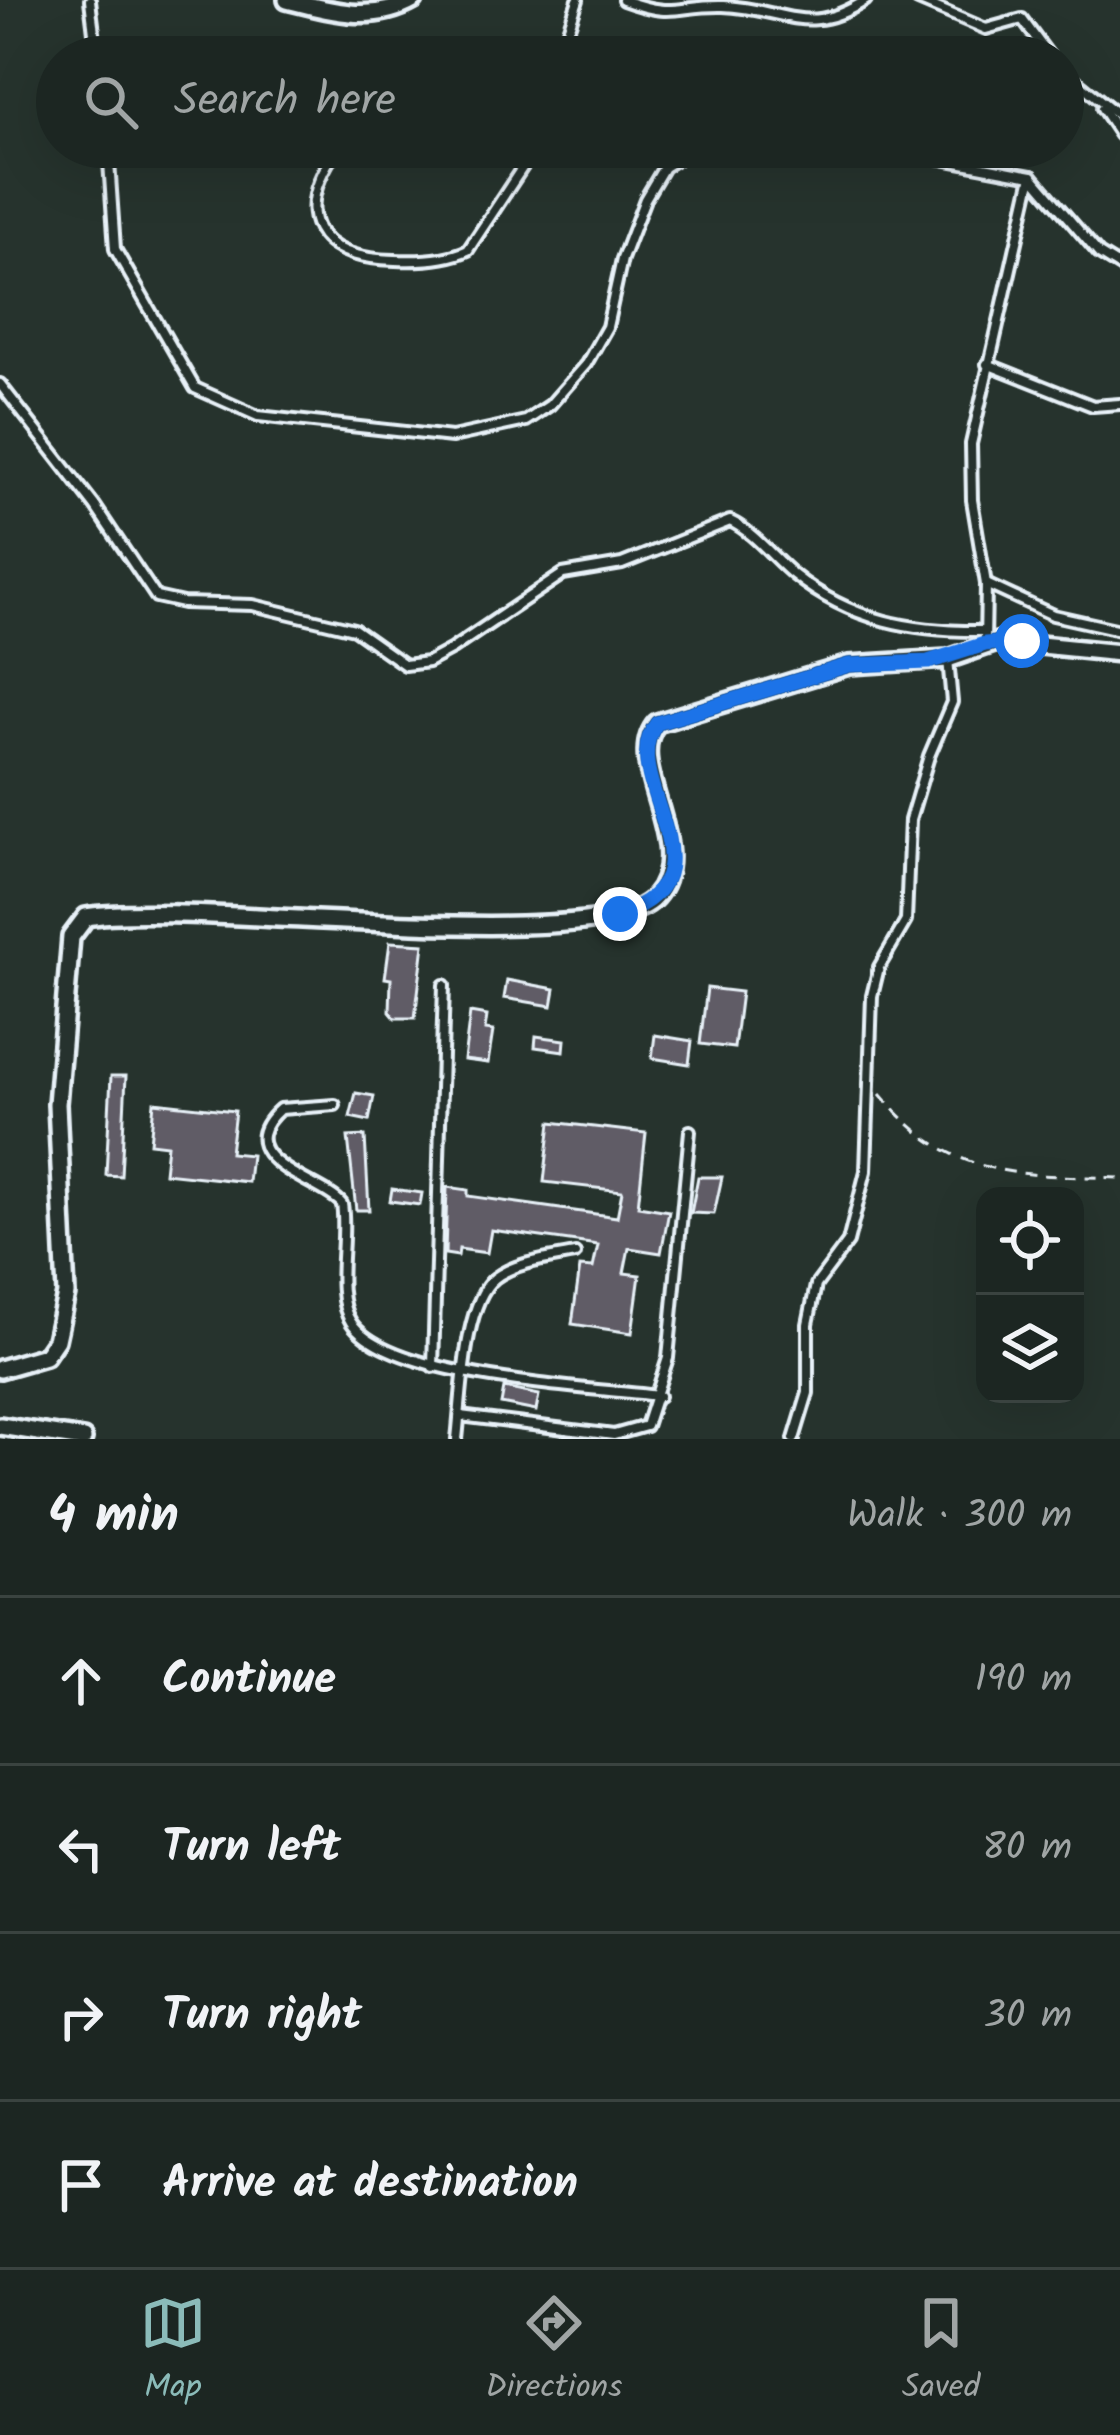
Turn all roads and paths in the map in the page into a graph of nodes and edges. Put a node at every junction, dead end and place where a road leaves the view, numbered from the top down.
1 (90, 0) edge
2 (287, 0) edge
3 (414, 0) edge
4 (578, 0) edge
5 (623, 0) edge
6 (866, 0) edge
7 (918, 0) edge
8 (348, 7) edge
9 (94, 36) edge
10 (566, 36) edge
11 (1034, 36) edge
12 (1084, 89) edge
13 (1102, 106) junction
14 (1120, 116) edge
15 (1120, 135) edge
16 (109, 168) edge
17 (329, 168) edge
18 (522, 168) edge
19 (663, 168) edge
20 (990, 168) edge
21 (1032, 176) junction
22 (1120, 267) edge
23 (987, 364) junction
24 (0, 384) edge
25 (1120, 404) edge
26 (986, 584) junction
27 (1120, 630) edge
28 (985, 637) junction
29 (1120, 653) edge
30 (948, 659) junction
31 (444, 986) dead end
32 (867, 1079) junction
33 (334, 1105) dead end
34 (690, 1131) dead end
35 (1120, 1178) edge
36 (575, 1254) dead end
37 (434, 1367) junction
38 (0, 1369) edge
39 (466, 1371) junction
40 (659, 1396) junction
41 (460, 1416) junction
42 (0, 1426) edge
43 (83, 1439) edge
44 (457, 1439) edge
45 (794, 1439) edge

1 - 9 lane
2 - 8 street
3 - 8 street
4 - 10 lane
5 - 6 lane
7 - 11 lane
12 - 13 lane
13 - 14 lane
13 - 15 lane
16 - 19 lane
17 - 18 lane
20 - 21 lane
21 - 22 lane
21 - 23 lane
23 - 25 lane
23 - 26 lane
24 - 28 lane
26 - 27 lane
26 - 28 lane
28 - 29 street
28 - 30 street
30 - 32 lane
30 - 38 street
31 - 37 lane
32 - 35 path
32 - 45 lane
33 - 37 lane
34 - 40 lane
36 - 39 lane
37 - 39 lane
39 - 40 lane
39 - 41 lane
40 - 41 lane
41 - 44 lane
42 - 43 street

